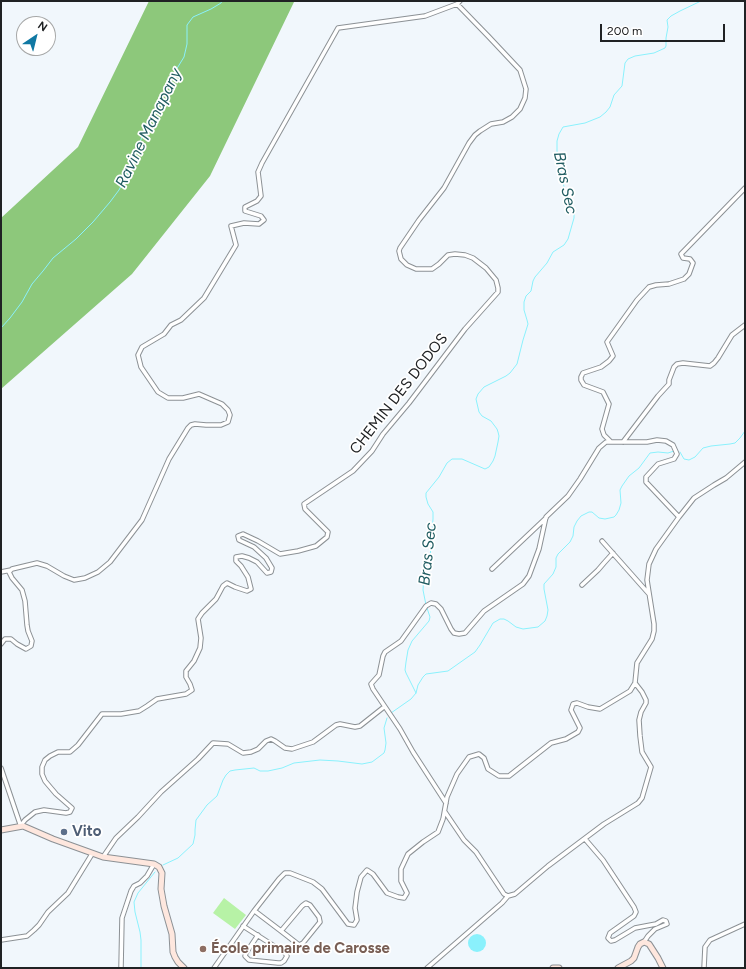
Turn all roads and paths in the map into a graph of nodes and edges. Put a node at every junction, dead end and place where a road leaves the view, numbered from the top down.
1 (458, 3) edge
2 (745, 188) edge
3 (745, 325) edge
4 (611, 442) junction
5 (623, 442) junction
6 (745, 462) edge
7 (546, 517) junction
8 (678, 517) junction
9 (602, 541) dead end
10 (614, 553) junction
11 (492, 569) dead end
12 (10, 570) junction
13 (1, 572) edge
14 (582, 585) dead end
15 (650, 597) junction
16 (1, 644) edge
17 (635, 684) junction
18 (384, 707) junction
19 (1, 768) edge
20 (446, 803) junction
21 (445, 812) junction
22 (22, 826) junction
23 (1, 830) edge
24 (586, 839) junction
25 (92, 854) junction
26 (103, 857) junction
27 (154, 864) junction
28 (508, 896) junction
29 (254, 911) junction
30 (745, 924) edge
31 (243, 926) junction
32 (281, 931) junction
33 (258, 935) junction
34 (1, 940) edge
35 (644, 942) junction
36 (121, 968) edge
37 (184, 968) edge
38 (214, 968) edge
39 (427, 968) edge
40 (553, 968) edge
41 (559, 968) edge
42 (618, 968) edge
43 (663, 968) edge
44 (704, 968) edge

1 - 12 street
1 - 22 street, CHEMIN DES DODOS
2 - 4 street
3 - 5 street
4 - 5 street
4 - 7 street
5 - 8 street
6 - 8 street
7 - 11 street
7 - 18 street
8 - 15 street
9 - 10 street
10 - 14 street
10 - 15 street
12 - 13 street
12 - 16 street
15 - 17 street
17 - 20 street
17 - 24 street
18 - 20 street
18 - 26 street
19 - 22 street
20 - 21 street
21 - 28 street
21 - 29 street
22 - 23 main road
22 - 25 main road
24 - 28 street
24 - 35 street
25 - 26 main road
25 - 34 street
26 - 27 main road
27 - 36 street
27 - 37 main road
28 - 39 street
29 - 31 street
29 - 32 street
30 - 44 street
31 - 33 street
31 - 38 street
32 - 32 street
33 - 33 street
35 - 42 main road
35 - 43 main road
40 - 41 main road

